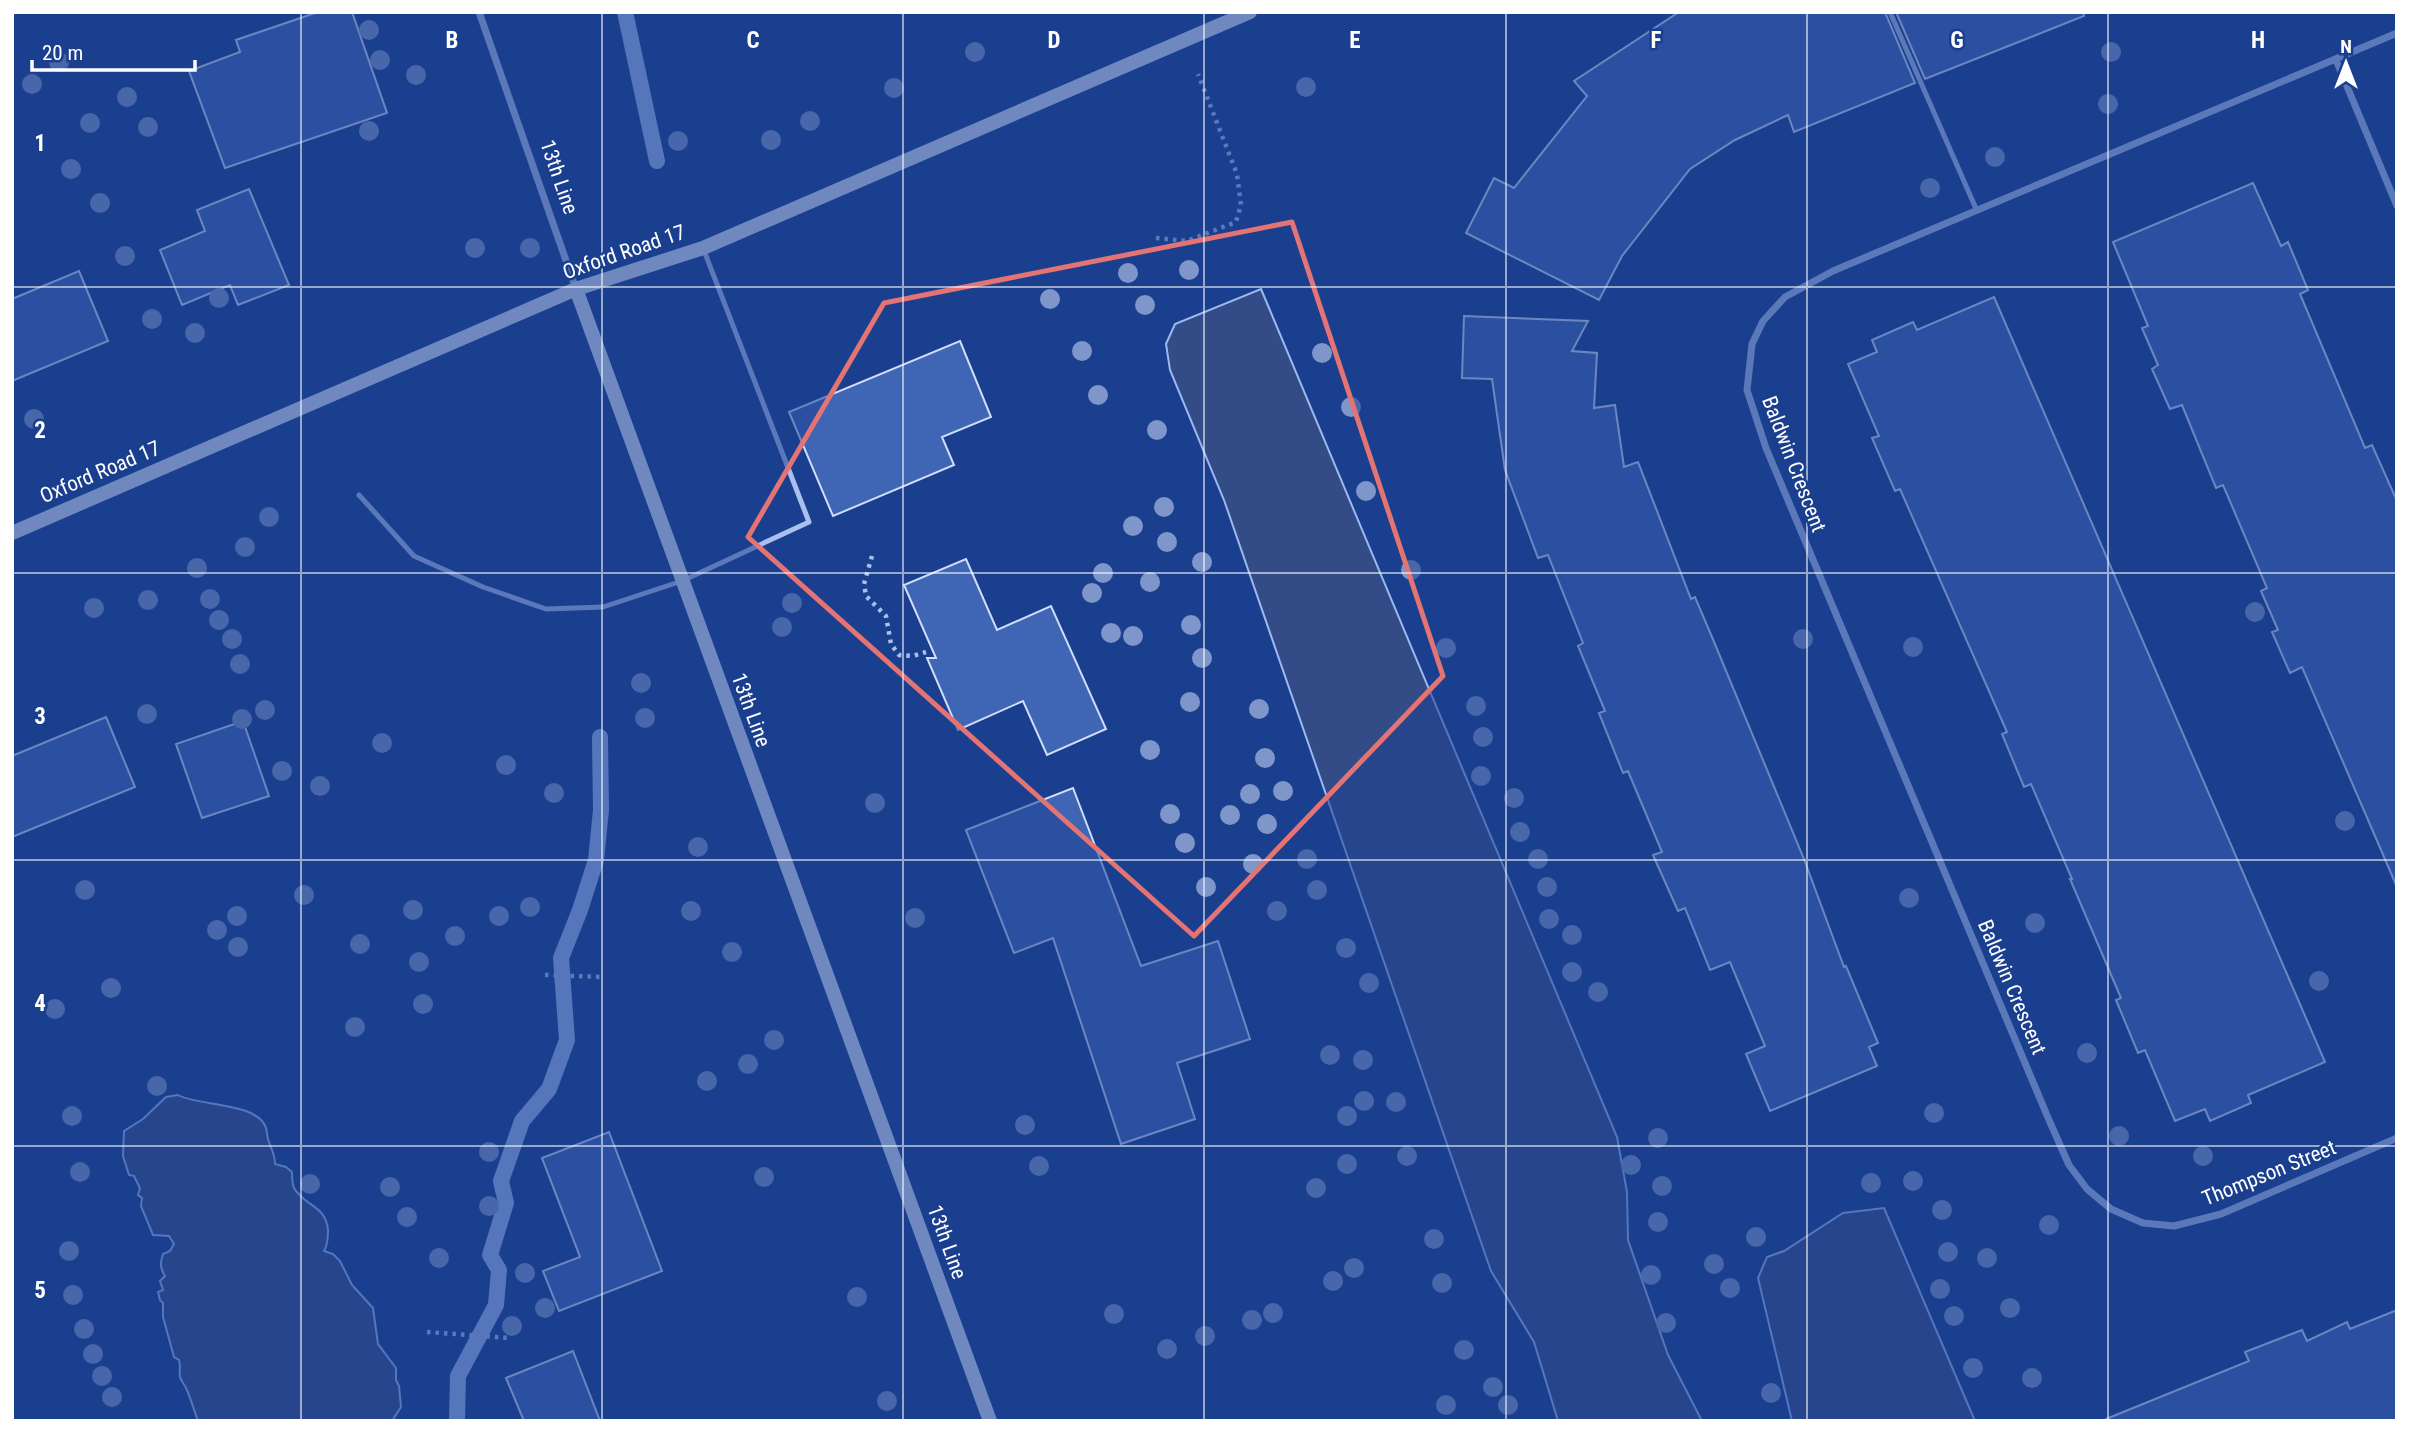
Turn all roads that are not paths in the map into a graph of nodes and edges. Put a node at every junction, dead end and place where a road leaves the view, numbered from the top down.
1 (479, 12) edge
2 (1250, 12) edge
3 (1890, 12) edge
4 (2397, 33) edge
5 (2336, 60) junction
6 (2397, 206) edge
7 (1977, 211) junction
8 (703, 248) junction
9 (576, 289) junction
10 (359, 495) dead end
11 (12, 533) edge
12 (681, 581) junction
13 (2397, 1138) edge
14 (2112, 1209) joint
15 (990, 1421) edge

1 - 9 street, 13th Line
2 - 8 main road, Oxford Road 17
3 - 7 lane
4 - 5 street, Baldwin Crescent
5 - 6 street
5 - 7 street, Baldwin Crescent
7 - 14 street, Baldwin Crescent
8 - 9 main road, Oxford Road 17
8 - 12 lane
9 - 11 main road, Oxford Road 17
9 - 12 main road, 13th Line
10 - 12 lane
12 - 15 main road, 13th Line
13 - 14 street, Thompson Street

